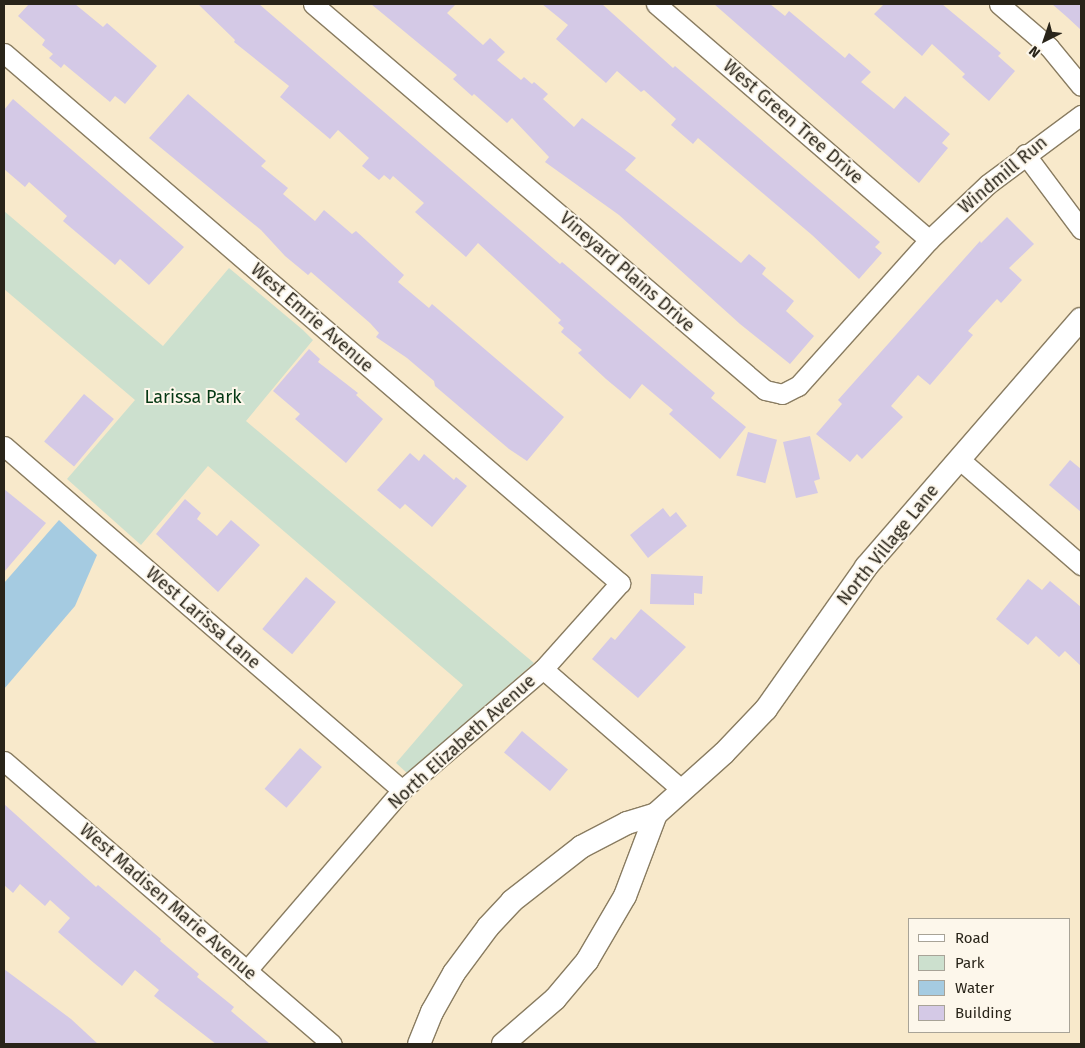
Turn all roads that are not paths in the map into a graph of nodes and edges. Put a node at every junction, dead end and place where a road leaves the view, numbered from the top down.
1 (313, 4) edge
2 (656, 4) edge
3 (1000, 4) edge
4 (4, 53) edge
5 (1081, 86) edge
6 (1081, 115) edge
7 (1025, 154) junction
8 (1081, 229) edge
9 (929, 240) junction
10 (1081, 319) edge
11 (4, 446) edge
12 (959, 459) junction
13 (1081, 565) edge
14 (620, 583) joint
15 (543, 669) junction
16 (4, 761) edge
17 (681, 789) junction
18 (402, 790) junction
19 (656, 814) junction
20 (247, 970) junction
21 (332, 1044) edge
22 (419, 1044) edge
23 (503, 1044) edge

1 - 9 street, Vineyard Plains Drive
2 - 9 street, West Green Tree Drive
3 - 5 street
4 - 14 street, West Emrie Avenue
6 - 7 street, Windmill Run
7 - 8 street
7 - 9 street, Windmill Run
10 - 12 street, North Village Lane
11 - 18 street, West Larissa Lane
12 - 13 street
12 - 17 street, North Village Lane
14 - 15 street, North Elizabeth Avenue
15 - 17 street
15 - 18 street, North Elizabeth Avenue
16 - 20 street, West Madisen Marie Avenue
17 - 19 street, North Village Lane
18 - 20 street, North Elizabeth Avenue
19 - 22 street, North Village Lane
19 - 23 street, North Village Lane
20 - 21 street, West Madisen Marie Avenue

